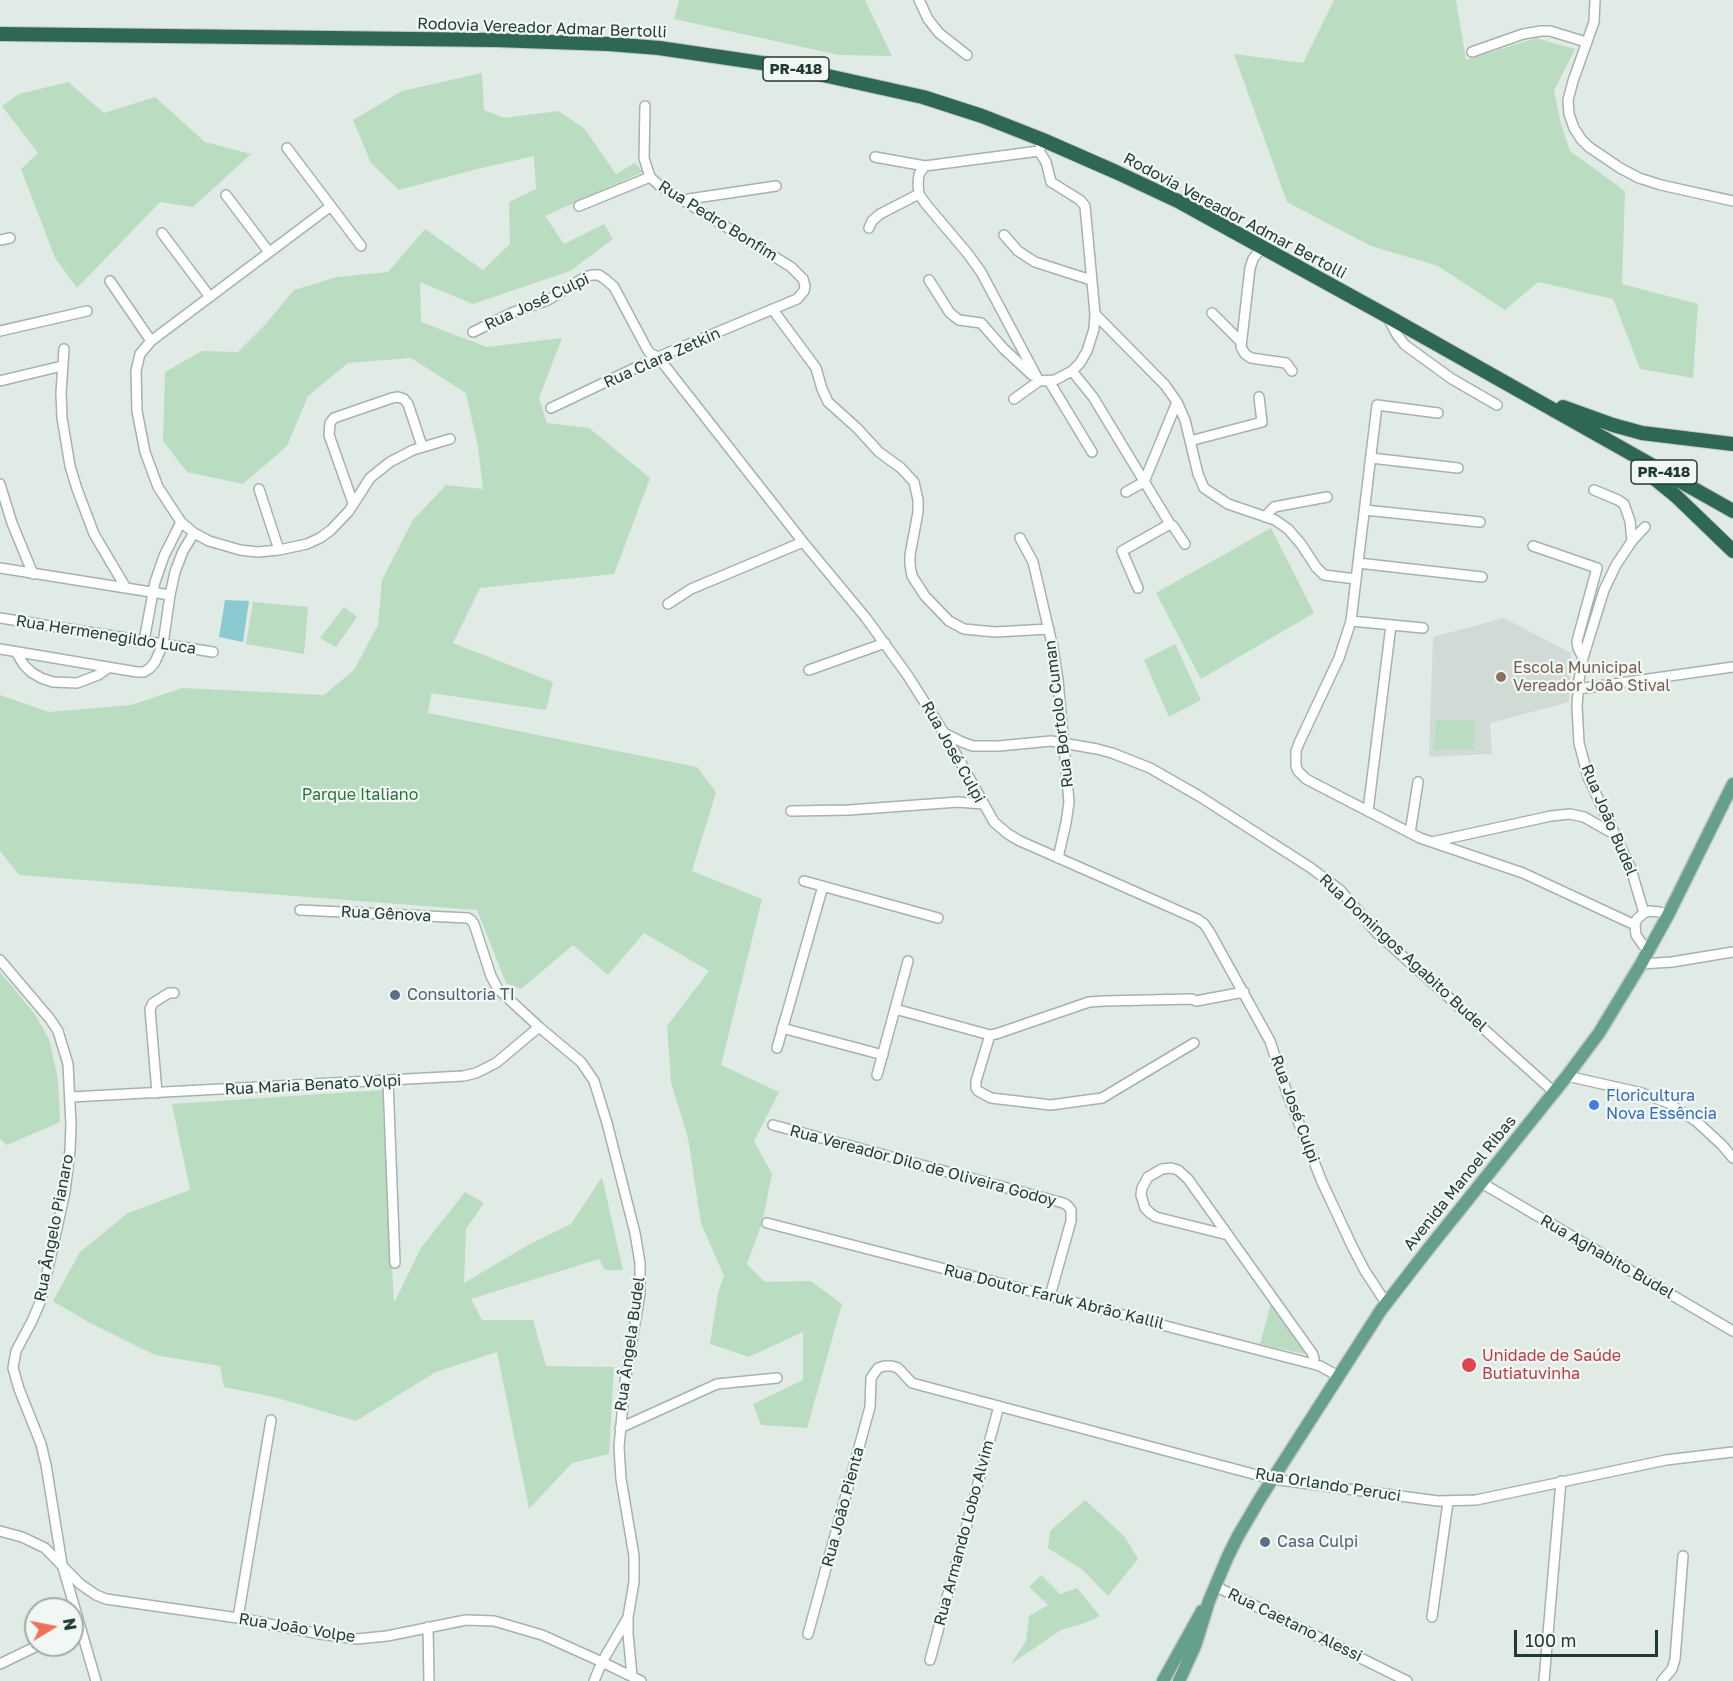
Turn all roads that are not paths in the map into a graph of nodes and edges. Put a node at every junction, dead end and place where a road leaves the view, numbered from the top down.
1 (919, 0) edge
2 (1595, 0) edge
3 (0, 34) edge
4 (1586, 42) junction
5 (1472, 52) dead end
6 (967, 55) dead end
7 (645, 106) dead end
8 (1041, 146) junction
9 (287, 148) dead end
10 (875, 156) dead end
11 (925, 166) junction
12 (650, 177) junction
13 (776, 186) dead end
14 (919, 194) junction
15 (226, 195) dead end
16 (682, 200) junction
17 (1733, 201) edge
18 (331, 206) junction
19 (579, 206) dead end
20 (869, 228) dead end
21 (162, 233) dead end
22 (1004, 236) dead end
23 (361, 246) dead end
24 (1262, 247) junction
25 (269, 252) junction
26 (930, 280) dead end
27 (1091, 280) junction
28 (110, 281) dead end
29 (210, 297) junction
30 (773, 310) junction
31 (87, 311) dead end
32 (1212, 313) dead end
33 (1095, 315) junction
34 (1387, 316) junction
35 (0, 331) edge
36 (472, 332) dead end
37 (151, 341) junction
38 (1241, 342) junction
39 (64, 349) dead end
40 (658, 357) junction
41 (62, 366) junction
42 (1072, 371) junction
43 (1292, 371) dead end
44 (0, 381) edge
45 (1044, 381) junction
46 (1521, 391) junction
47 (1259, 397) dead end
48 (1014, 399) dead end
49 (1177, 402) junction
50 (1497, 405) dead end
51 (551, 408) dead end
52 (1438, 412) dead end
53 (1596, 433) junction
54 (450, 439) dead end
55 (1190, 441) junction
56 (1733, 444) edge
57 (422, 446) junction
58 (1092, 452) dead end
59 (1371, 458) junction
60 (1458, 468) dead end
61 (1144, 482) junction
62 (0, 484) edge
63 (259, 489) dead end
64 (1594, 490) dead end
65 (1126, 492) dead end
66 (1327, 497) dead end
67 (353, 504) junction
68 (1365, 510) junction
69 (1733, 511) edge
70 (1265, 517) junction
71 (181, 522) junction
72 (1480, 522) dead end
73 (1170, 524) junction
74 (1645, 527) dead end
75 (194, 533) junction
76 (1020, 538) dead end
77 (1632, 541) junction
78 (803, 542) junction
79 (1185, 544) dead end
80 (1533, 546) dead end
81 (279, 550) junction
82 (1733, 551) edge
83 (1358, 564) junction
84 (0, 568) edge
85 (33, 574) junction
86 (1482, 577) dead end
87 (1356, 579) junction
88 (126, 588) junction
89 (1138, 588) dead end
90 (152, 593) junction
91 (170, 595) junction
92 (668, 604) dead end
93 (0, 618) edge
94 (1351, 621) junction
95 (1391, 625) junction
96 (1423, 628) dead end
97 (1049, 629) junction
98 (144, 641) junction
99 (885, 643) junction
100 (163, 644) junction
101 (0, 649) edge
102 (16, 652) junction
103 (213, 652) dead end
104 (1583, 658) junction
105 (108, 668) junction
106 (1733, 668) edge
107 (809, 670) dead end
108 (1578, 689) junction
109 (944, 733) junction
110 (1065, 743) junction
111 (1418, 782) dead end
112 (1733, 784) edge
113 (982, 804) junction
114 (791, 811) dead end
115 (1368, 811) junction
116 (1410, 833) junction
117 (1614, 834) junction
118 (1431, 842) junction
119 (1058, 858) junction
120 (804, 881) dead end
121 (822, 886) junction
122 (300, 910) dead end
123 (1644, 912) junction
124 (1668, 915) junction
125 (938, 918) dead end
126 (471, 920) joint
127 (1635, 925) junction
128 (1649, 950) junction
129 (1733, 952) edge
130 (0, 960) edge
131 (908, 961) dead end
132 (1641, 964) junction
133 (1243, 989) junction
134 (174, 993) dead end
135 (895, 1009) junction
136 (539, 1028) junction
137 (782, 1028) junction
138 (990, 1035) junction
139 (1194, 1043) dead end
140 (777, 1048) dead end
141 (883, 1054) junction
142 (877, 1075) dead end
143 (1567, 1076) junction
144 (388, 1081) junction
145 (1554, 1092) junction
146 (157, 1093) junction
147 (71, 1097) junction
148 (773, 1125) dead end
149 (1733, 1158) edge
150 (1480, 1182) junction
151 (767, 1223) dead end
152 (1228, 1235) junction
153 (395, 1263) dead end
154 (1050, 1296) junction
155 (1386, 1303) junction
156 (1733, 1331) edge
157 (1313, 1364) junction
158 (1338, 1377) junction
159 (777, 1378) dead end
160 (871, 1378) joint
161 (999, 1406) junction
162 (271, 1420) dead end
163 (620, 1428) junction
164 (1733, 1452) edge
165 (1272, 1479) junction
166 (1561, 1481) junction
167 (1448, 1502) junction
168 (0, 1531) edge
169 (1683, 1556) dead end
170 (62, 1564) junction
171 (1215, 1586) junction
172 (69, 1597) edge
173 (1209, 1601) junction
174 (628, 1617) junction
175 (1432, 1617) dead end
176 (238, 1618) junction
177 (428, 1627) junction
178 (808, 1634) dead end
179 (84, 1646) edge
180 (24, 1652) edge
181 (930, 1660) dead end
182 (602, 1662) junction
183 (0, 1664) edge
184 (1168, 1677) edge
185 (636, 1679) edge
186 (96, 1681) edge
187 (429, 1681) edge
188 (594, 1681) edge
189 (1179, 1681) edge
190 (1407, 1681) edge
191 (1544, 1681) edge
192 (1662, 1681) edge

1 - 6 street
2 - 4 street
3 - 8 highway, Rodovia Vereador Admar Bertolli / PR-418
4 - 5 street
4 - 17 street
7 - 12 street, Rua Pedro Bonfim
8 - 11 street
8 - 24 highway, Rodovia Vereador Admar Bertolli / PR-418
8 - 27 street
9 - 18 street
10 - 11 street
11 - 14 street
12 - 16 street, Rua Pedro Bonfim
12 - 19 street
13 - 16 street
14 - 20 street
14 - 45 street
15 - 25 street
16 - 30 street, Rua Pedro Bonfim
18 - 23 street
18 - 25 street
21 - 29 street
22 - 27 street
24 - 34 highway, Rodovia Vereador Admar Bertolli / PR-418
24 - 38 street
25 - 29 street
26 - 45 street
27 - 33 street
28 - 37 street
29 - 37 street
30 - 40 street, Rua Clara Zetkin
30 - 97 street
31 - 35 street
32 - 38 street
33 - 42 street
33 - 49 street
34 - 46 highway, Rodovia Vereador Admar Bertolli / PR-418
34 - 50 street
36 - 40 street, Rua José Culpi
37 - 71 street
38 - 43 street
39 - 41 street
40 - 51 street, Rua Clara Zetkin
40 - 78 street, Rua José Culpi
41 - 44 street
41 - 88 street
42 - 45 street
42 - 61 street
45 - 48 street
45 - 58 street
46 - 53 highway, Rodovia Vereador Admar Bertolli / PR-418
46 - 56 highway
47 - 55 street
49 - 55 street
49 - 61 street
52 - 59 street
53 - 69 highway, Rodovia Vereador Admar Bertolli / PR-418
53 - 82 highway
54 - 57 street
55 - 70 street
57 - 67 street
57 - 67 street
59 - 60 street
59 - 68 street
61 - 65 street
61 - 73 street
62 - 85 street
63 - 81 street
64 - 77 street
66 - 70 street
67 - 81 street
68 - 72 street
68 - 83 street
70 - 87 street
71 - 75 street
71 - 90 street
73 - 79 street
73 - 89 street
74 - 77 street, Rua João Budel
75 - 81 street
75 - 91 street
76 - 97 street, Rua Bortolo Cuman
77 - 104 street, Rua João Budel
78 - 92 street
78 - 99 street, Rua José Culpi
80 - 104 street
83 - 86 street
83 - 87 street
84 - 85 street
85 - 88 street
87 - 94 street
88 - 90 street
90 - 91 street
90 - 98 street
91 - 100 street
93 - 98 street, Rua Hermenegildo Luca
94 - 95 street
94 - 115 street
95 - 96 street
95 - 115 street
97 - 110 street, Rua Bortolo Cuman
98 - 100 street, Rua Hermenegildo Luca
99 - 107 street
99 - 109 street, Rua José Culpi
100 - 103 street, Rua Hermenegildo Luca
100 - 105 street
101 - 102 street
102 - 105 street
102 - 105 street
104 - 108 street, Rua João Budel
106 - 108 street
108 - 117 street, Rua João Budel
109 - 110 street, Rua Domingos Agabito Budel
109 - 113 street, Rua José Culpi
110 - 119 street, Rua Bortolo Cuman
110 - 145 street, Rua Domingos Agabito Budel
111 - 116 street
112 - 124 main road, Avenida Manoel Ribas
113 - 114 street
113 - 119 street, Rua José Culpi
115 - 116 street
116 - 118 street
117 - 118 street
117 - 123 street, Rua João Budel
118 - 127 street
119 - 133 street, Rua José Culpi
120 - 121 street
121 - 125 street
121 - 137 street
122 - 126 street, Rua Gênova
123 - 124 street
123 - 127 street
124 - 128 main road, Avenida Manoel Ribas
126 - 136 street, Rua Ângela Budel
127 - 128 street
128 - 132 main road, Avenida Manoel Ribas
129 - 132 street
130 - 147 street, Rua Ângelo Pianaro
131 - 135 street
132 - 143 main road, Avenida Manoel Ribas
133 - 138 street
133 - 155 street, Rua José Culpi
134 - 146 street
135 - 138 street
135 - 141 street
136 - 144 street, Rua Maria Benato Volpi
136 - 163 street, Rua Ângela Budel
137 - 140 street
137 - 141 street
138 - 139 street
141 - 142 street
143 - 145 main road, Avenida Manoel Ribas
143 - 149 street
144 - 146 street, Rua Maria Benato Volpi
144 - 153 street
145 - 150 main road, Avenida Manoel Ribas
146 - 147 street, Rua Maria Benato Volpi
147 - 170 street, Rua Ângelo Pianaro
148 - 154 street, Rua Vereador Dilo de Oliveira Godoy
150 - 155 main road, Avenida Manoel Ribas
150 - 156 street, Rua Aghabito Budel
151 - 154 street, Rua Doutor Faruk Abrão Kallil
152 - 152 street
152 - 157 street
154 - 157 street, Rua Doutor Faruk Abrão Kallil
155 - 158 main road, Avenida Manoel Ribas
157 - 158 street, Rua Doutor Faruk Abrão Kallil
158 - 165 main road, Avenida Manoel Ribas
159 - 163 street
160 - 161 street, Rua Orlando Peruci
160 - 178 street, Rua João Pienta
161 - 165 street, Rua Orlando Peruci
161 - 181 street, Rua Armando Lobo Alvim
162 - 176 street
163 - 174 street, Rua Ângela Budel
164 - 166 street, Rua Orlando Peruci
165 - 167 street, Rua Orlando Peruci
165 - 171 main road, Avenida Manoel Ribas
166 - 167 street, Rua Orlando Peruci
166 - 191 street
167 - 175 street
168 - 170 street, Rua João Volpe
169 - 192 street
170 - 172 street, Rua Ângelo Pianaro
170 - 176 street, Rua João Volpe
171 - 173 main road, Avenida Manoel Ribas
171 - 190 street, Rua Caetano Alessi
173 - 184 main road, Avenida Manoel Ribas
173 - 189 main road, Avenida Manoel Ribas
174 - 182 street
174 - 185 street, Rua Ângela Budel
176 - 177 street, Rua João Volpe
177 - 182 street, Rua João Volpe
177 - 187 street
179 - 186 street, Rua Ângelo Pianaro
180 - 183 street
182 - 185 street, Rua João Volpe
182 - 188 street

